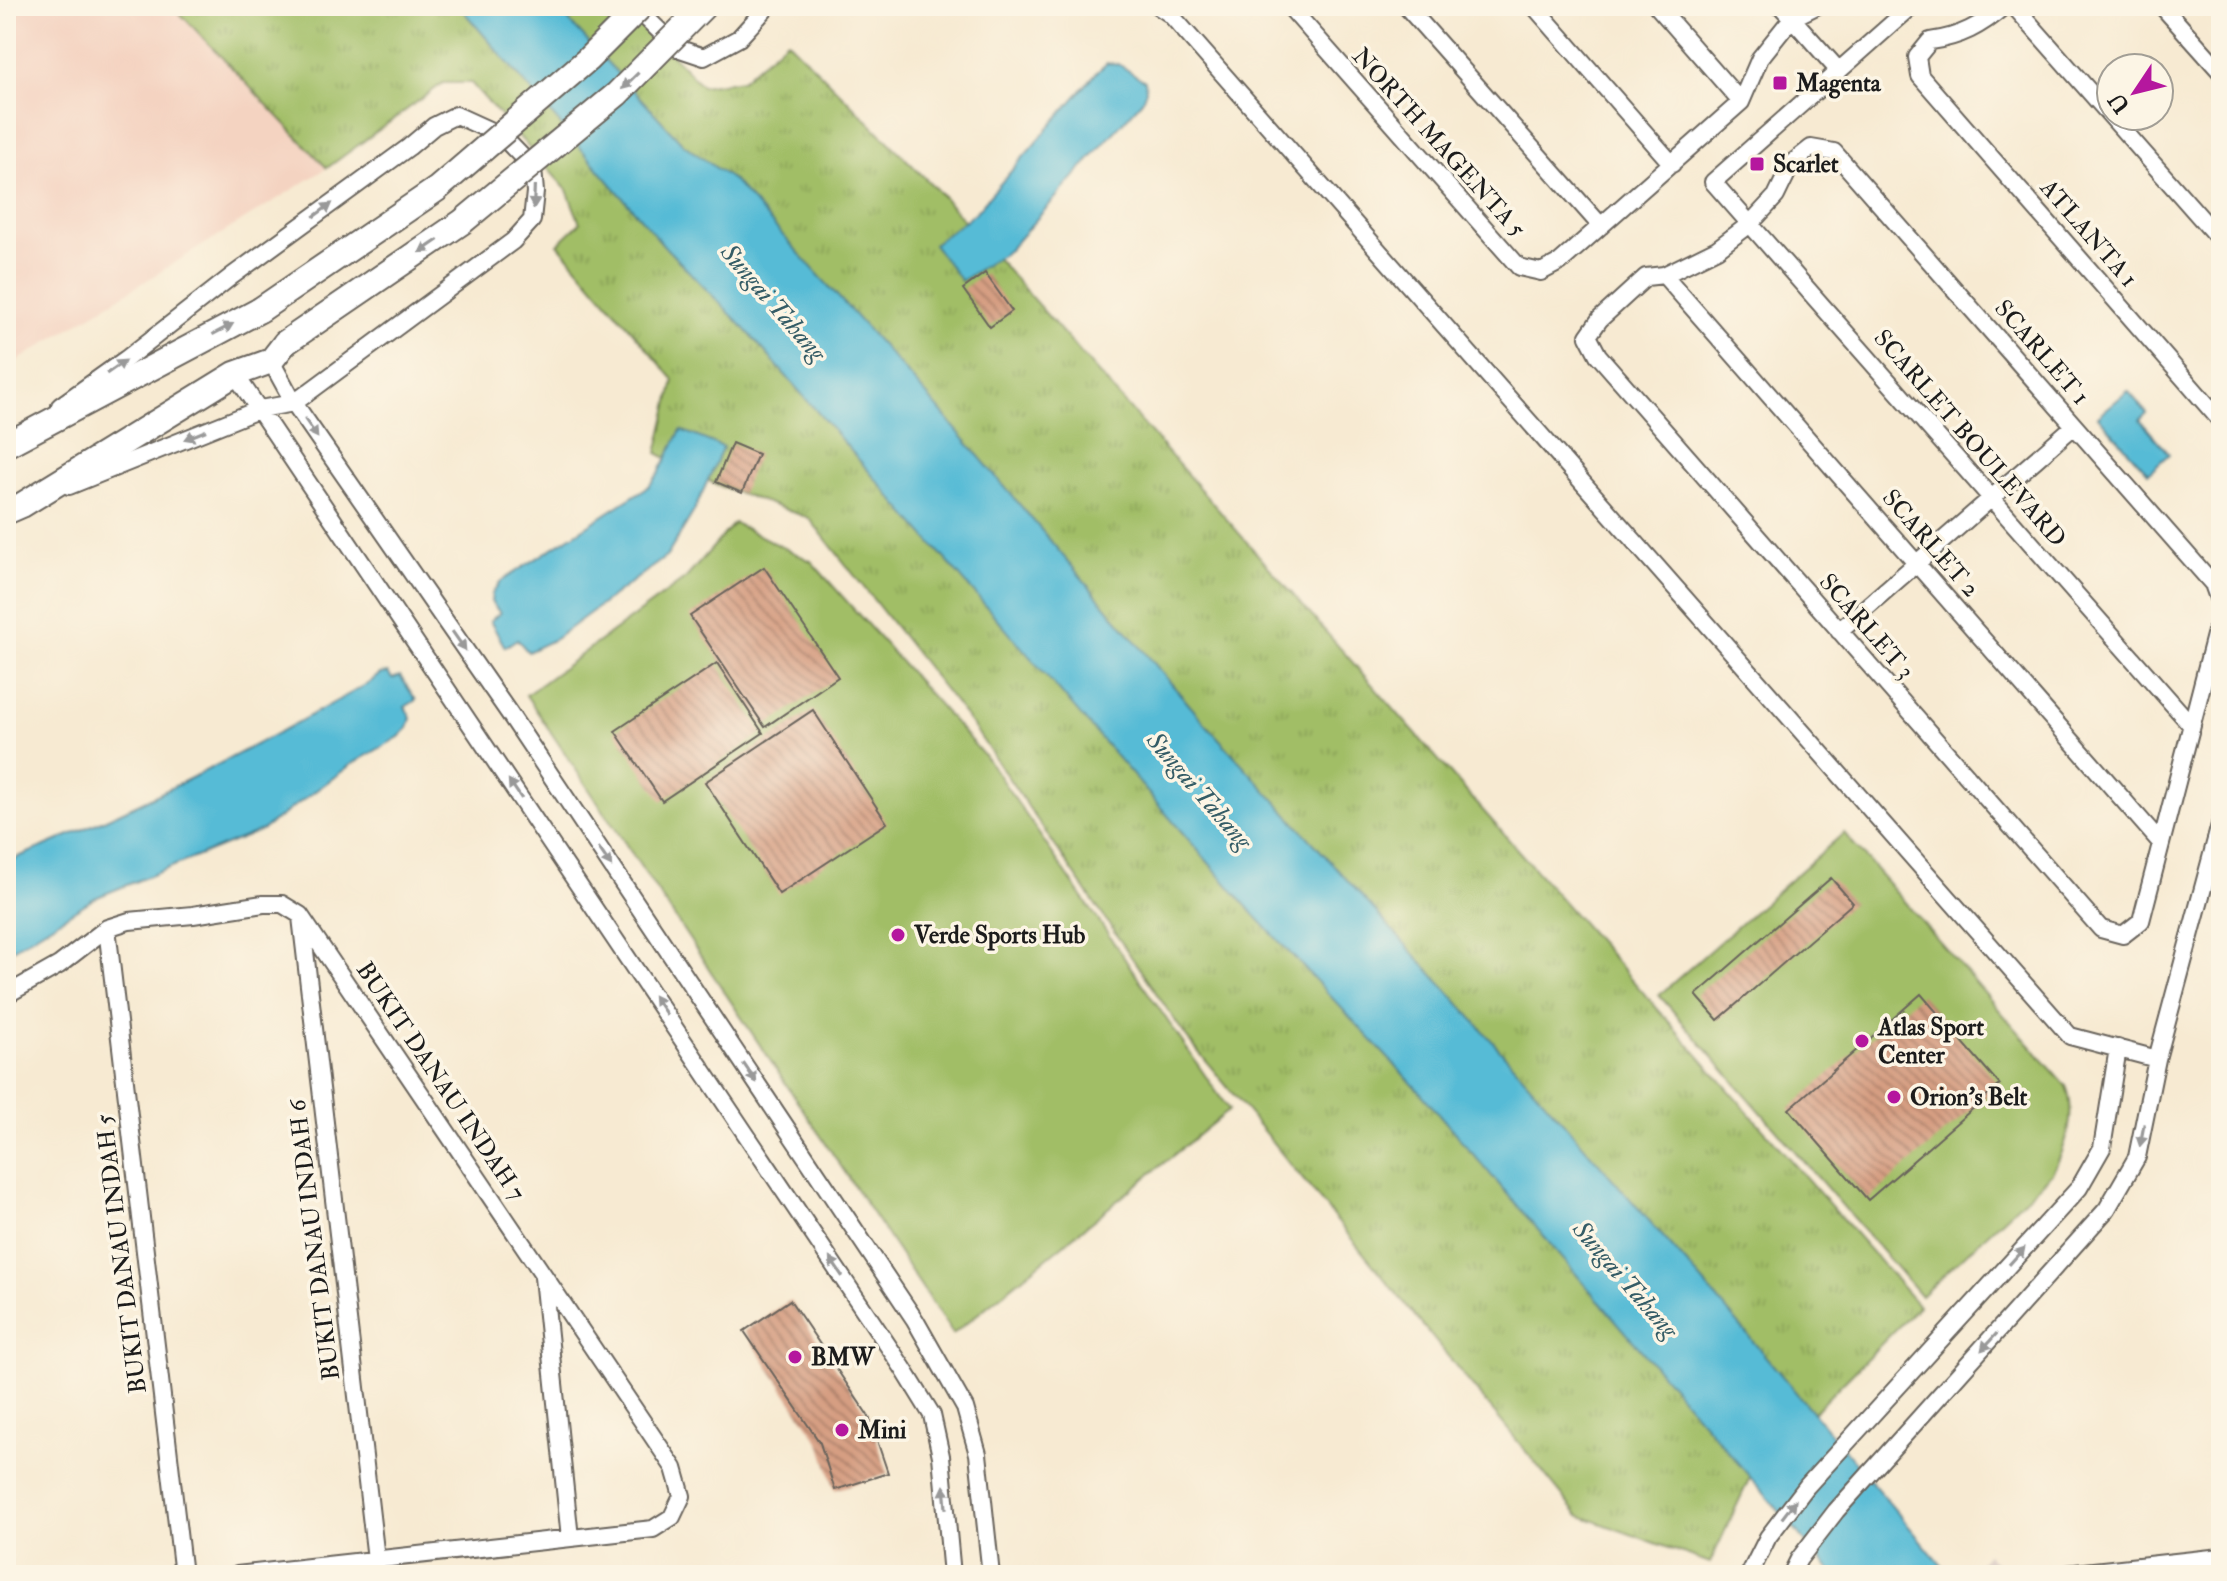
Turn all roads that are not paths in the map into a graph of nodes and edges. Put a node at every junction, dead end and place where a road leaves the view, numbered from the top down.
1 (634, 6) edge
2 (641, 6) edge
3 (704, 6) edge
4 (768, 6) edge
5 (1158, 6) edge
6 (1406, 6) edge
7 (1534, 6) edge
8 (1657, 6) edge
9 (1816, 6) edge
10 (1912, 6) edge
11 (2004, 6) edge
12 (2014, 6) edge
13 (2162, 6) edge
14 (1290, 10) edge
15 (1787, 12) edge
16 (1839, 71) junction
17 (2221, 72) edge
18 (1741, 102) junction
19 (1672, 164) junction
20 (1750, 224) junction
21 (1601, 226) junction
22 (2221, 241) edge
23 (1664, 275) junction
24 (278, 352) junction
25 (235, 374) junction
26 (294, 403) junction
27 (260, 409) junction
28 (2221, 421) edge
29 (2074, 426) junction
30 (6, 444) edge
31 (1991, 498) junction
32 (14, 509) edge
33 (1917, 564) junction
34 (2221, 609) edge
35 (1839, 631) junction
36 (2192, 726) junction
37 (2221, 821) edge
38 (2161, 843) junction
39 (300, 915) junction
40 (107, 928) junction
41 (6, 995) edge
42 (2118, 1048) junction
43 (2157, 1059) junction
44 (543, 1274) junction
45 (570, 1538) junction
46 (2221, 1557) edge
47 (376, 1559) junction
48 (183, 1575) edge
49 (237, 1575) edge
50 (952, 1575) edge
51 (991, 1575) edge
52 (1749, 1575) edge
53 (1791, 1575) edge
54 (2057, 1575) edge

1 - 4 street
30 -> 2 main road, bridge
3 -> 24 main road, bridge
5 - 42 street
6 - 21 street
7 - 19 street
8 - 18 street
9 - 15 street
10 - 16 street
11 - 28 street, ATLANTA 1
12 - 22 street
13 - 17 street
14 - 21 street, NORTH MAGENTA 5
15 - 16 street
15 - 18 street
16 - 20 street, SCARLET BOULEVARD
18 - 19 street
19 - 21 street
20 - 23 street
20 - 29 street, SCARLET 1
20 - 31 street, SCARLET BOULEVARD
23 - 33 street, SCARLET 2
23 - 35 street, SCARLET 3
24 - 25 main road
24 - 26 street
25 - 27 street
25 - 32 main road
26 - 27 street
30 -> 26 street
26 -> 51 street
27 -> 32 street
50 -> 27 street
29 - 31 street
29 - 34 street, SCARLET 1
31 - 33 street
31 - 36 street, SCARLET BOULEVARD
33 - 35 street
33 - 38 street, SCARLET 2
34 - 36 street
35 - 38 street, SCARLET 3
36 - 38 street
37 - 43 street
39 - 40 street
39 - 44 street, BUKIT DANAU INDAH 7
39 - 47 street, BUKIT DANAU INDAH 6
40 - 41 street
40 - 48 street, BUKIT DANAU INDAH 5
42 - 43 street
52 -> 42 street
43 -> 53 street
44 - 45 street, BUKIT DANAU INDAH 7
44 - 45 street, BUKIT DANAU INDAH 7
45 - 47 street
46 - 54 street
47 - 49 street

